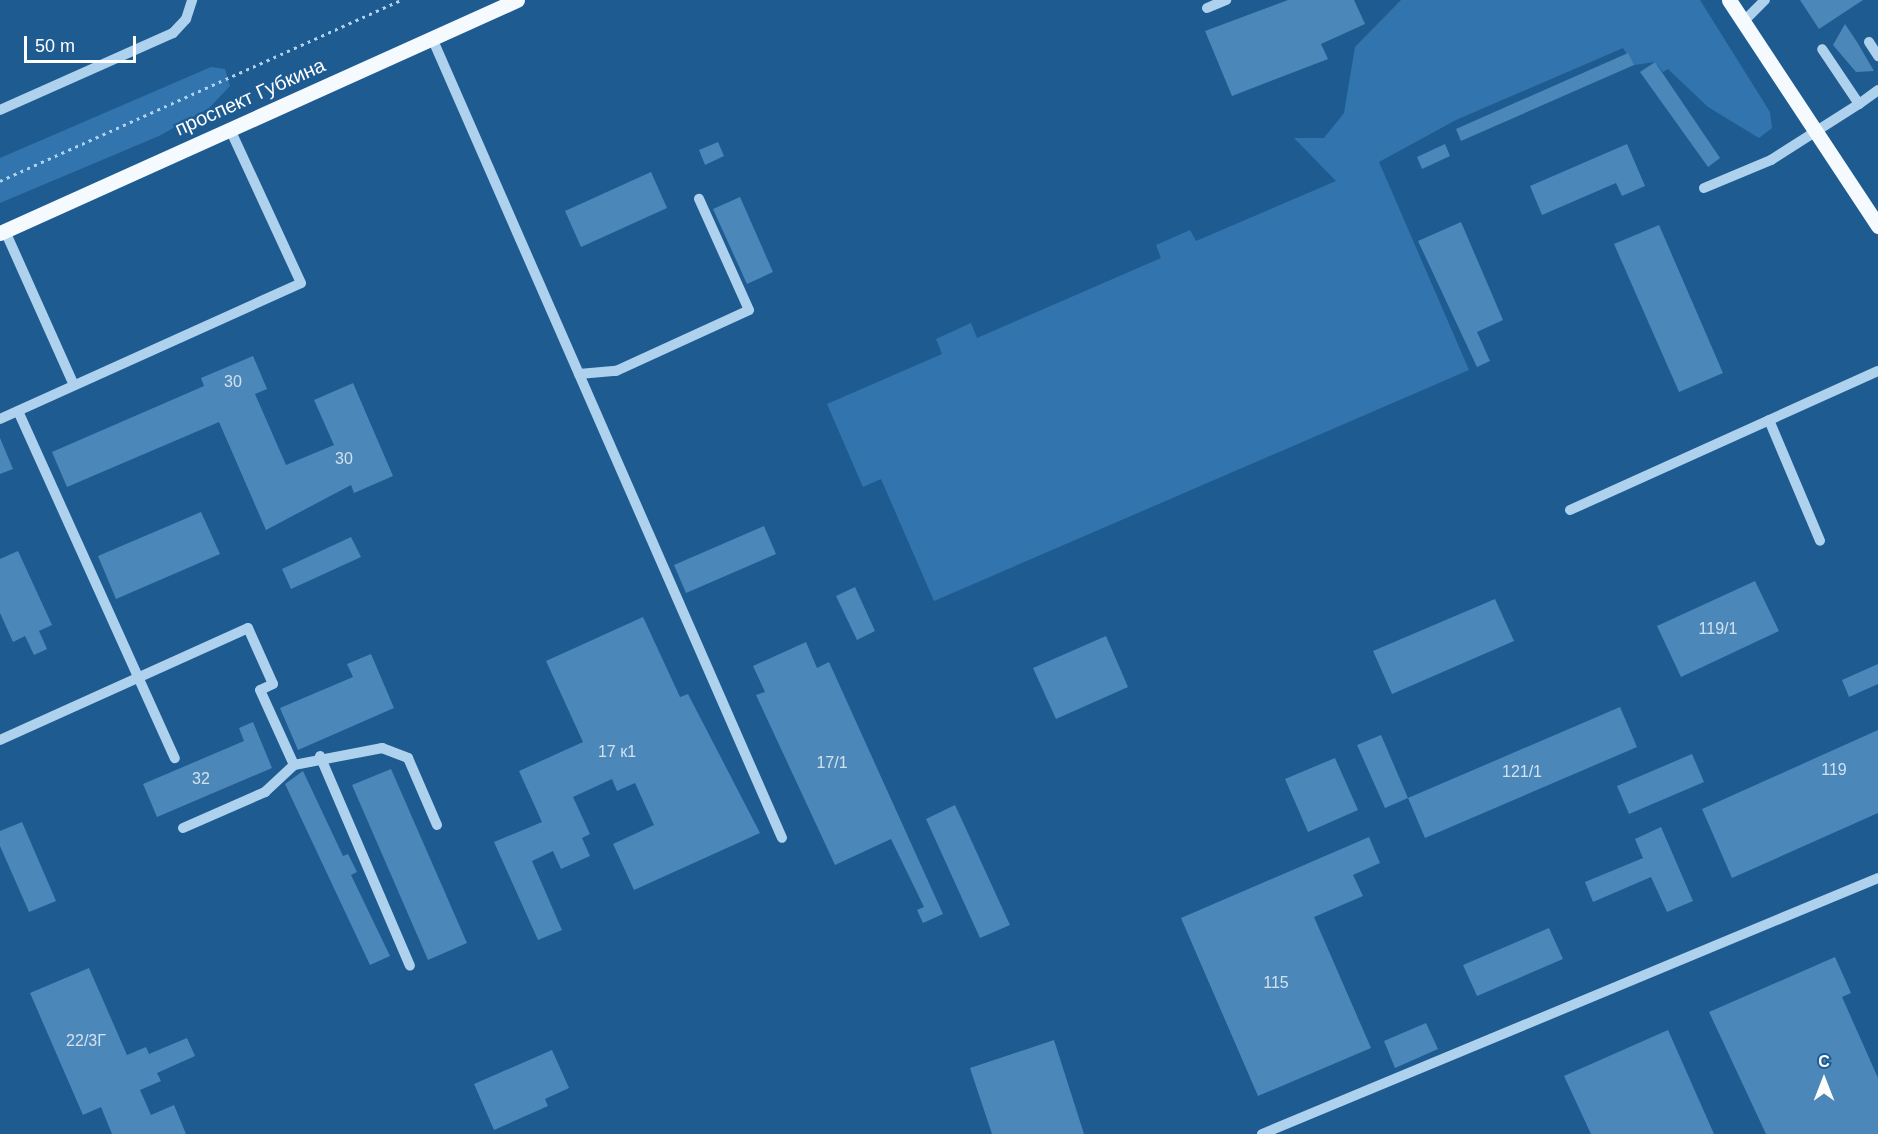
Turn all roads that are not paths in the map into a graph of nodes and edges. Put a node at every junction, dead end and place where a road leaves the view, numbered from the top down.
1 (192, 0) edge
2 (518, 0) edge
3 (1226, 0) edge
4 (1729, 0) edge
5 (1765, 0) edge
6 (1207, 8) dead end
7 (1743, 22) junction
8 (432, 38) junction
9 (1869, 42) dead end
10 (1822, 49) dead end
11 (1878, 56) edge
12 (1878, 90) edge
13 (1859, 104) junction
14 (0, 110) edge
15 (230, 129) junction
16 (1817, 134) junction
17 (1704, 188) dead end
18 (699, 199) dead end
19 (1878, 226) edge
20 (2, 232) edge
21 (1878, 372) edge
22 (579, 374) junction
23 (75, 385) junction
24 (18, 411) junction
25 (0, 419) edge
26 (1769, 420) junction
27 (1570, 510) dead end
28 (1820, 541) dead end
29 (138, 678) junction
30 (0, 740) edge
31 (320, 756) junction
32 (175, 758) dead end
33 (294, 765) junction
34 (437, 825) dead end
35 (183, 828) dead end
36 (782, 838) dead end
37 (1878, 878) edge
38 (410, 966) dead end
39 (1262, 1134) edge

1 - 14 street
2 - 8 main road, проспект Губкина
3 - 6 street
4 - 7 main road
5 - 7 street
7 - 16 main road
8 - 15 main road, проспект Губкина
8 - 22 street
9 - 11 street
10 - 13 street
12 - 13 street
13 - 16 street
15 - 20 main road, проспект Губкина
15 - 23 street
16 - 17 street
16 - 19 main road
18 - 22 street
20 - 23 street
21 - 26 street
22 - 36 street
23 - 24 street
24 - 25 street
24 - 29 street
26 - 27 street
26 - 28 street
29 - 30 street
29 - 32 street
29 - 33 street
31 - 33 street
31 - 34 street
31 - 38 street
33 - 35 street
37 - 39 street

